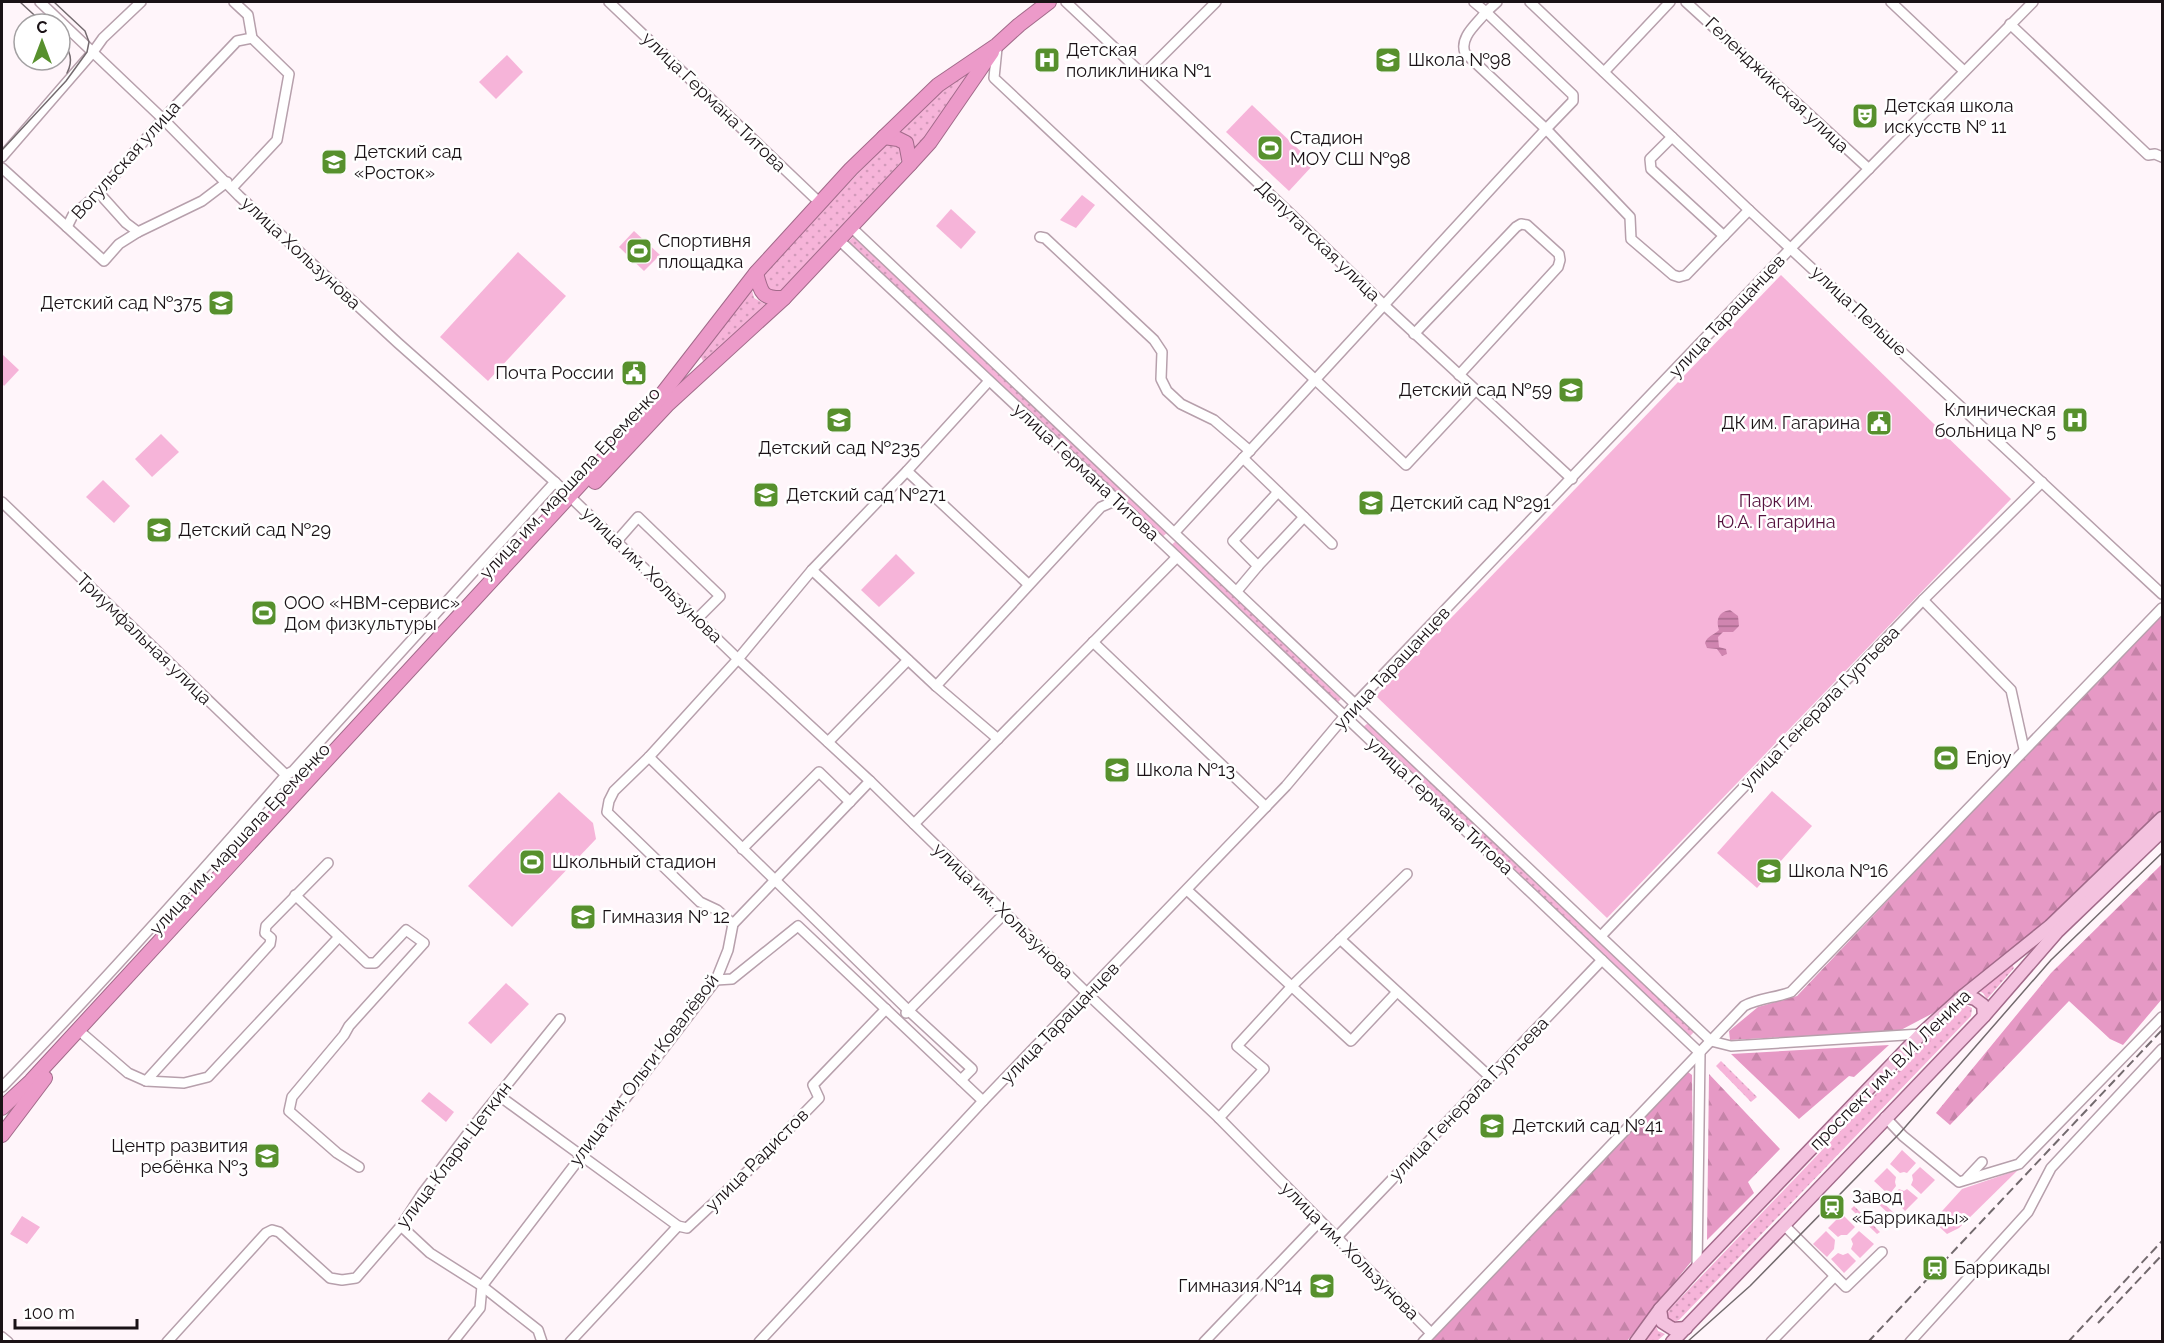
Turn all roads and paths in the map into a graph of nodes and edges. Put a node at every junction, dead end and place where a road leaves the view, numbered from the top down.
1 (40, 2) edge
2 (141, 2) edge
3 (234, 2) edge
4 (609, 2) edge
5 (1049, 2) edge
6 (1066, 2) edge
7 (1216, 2) edge
8 (1474, 2) edge
9 (1497, 2) edge
10 (1530, 2) edge
11 (1670, 2) edge
12 (1686, 2) edge
13 (1891, 2) edge
14 (2033, 2) edge
15 (1486, 12) junction
16 (2010, 24) junction
17 (252, 38) junction
18 (997, 45) junction
19 (93, 52) junction
20 (1964, 71) junction
21 (1604, 72) junction
22 (1143, 75) junction
23 (163, 119) junction
24 (1546, 129) junction
25 (1672, 136) junction
26 (884, 137) junction
27 (2, 157) edge
28 (2163, 157) edge
29 (910, 164) junction
30 (2, 168) edge
31 (1869, 169) junction
32 (229, 185) junction
33 (99, 193) junction
34 (820, 203) junction
35 (1749, 210) junction
36 (851, 226) junction
37 (67, 227) junction
38 (138, 232) junction
39 (1724, 236) junction
40 (1040, 237) dead end
41 (838, 240) junction
42 (1791, 248) junction
43 (756, 273) junction
44 (784, 298) junction
45 (1384, 305) junction
46 (1414, 334) junction
47 (1459, 375) junction
48 (989, 381) junction
49 (1315, 381) junction
50 (1475, 391) junction
51 (1246, 455) junction
52 (907, 471) junction
53 (1572, 479) junction
54 (555, 482) junction
55 (2042, 483) junction
56 (1278, 492) junction
57 (573, 499) junction
58 (1117, 500) junction
59 (2, 502) edge
60 (1304, 517) junction
61 (1176, 533) junction
62 (617, 542) junction
63 (1332, 544) dead end
64 (1165, 546) junction
65 (1177, 557) junction
66 (1258, 566) junction
67 (812, 570) junction
68 (1028, 584) junction
69 (1237, 591) junction
70 (2163, 594) edge
71 (1923, 600) junction
72 (2163, 608) edge
73 (697, 619) junction
74 (1093, 642) junction
75 (738, 659) junction
76 (908, 660) junction
77 (936, 686) junction
78 (356, 700) junction
79 (1355, 704) junction
80 (371, 712) junction
81 (1344, 717) junction
82 (998, 739) junction
83 (828, 742) junction
84 (2024, 749) junction
85 (649, 757) junction
86 (290, 773) junction
87 (307, 782) junction
88 (870, 782) junction
89 (850, 802) junction
90 (1266, 807) junction
91 (2163, 818) edge
92 (914, 824) junction
93 (2163, 831) edge
94 (742, 849) junction
95 (328, 863) dead end
96 (1407, 874) dead end
97 (774, 880) junction
98 (1187, 890) junction
99 (295, 895) junction
100 (1005, 913) junction
101 (733, 924) junction
102 (1601, 936) junction
103 (339, 937) junction
104 (1340, 939) junction
105 (1602, 960) junction
106 (716, 980) junction
107 (1292, 987) junction
108 (1397, 992) junction
109 (1088, 993) junction
110 (1963, 996) junction
111 (886, 1009) junction
112 (909, 1011) junction
113 (1984, 1016) junction
114 (2163, 1017) edge
115 (560, 1019) dead end
116 (898, 1022) junction
117 (1921, 1034) junction
118 (84, 1035) junction
119 (1712, 1041) junction
120 (2163, 1049) edge
121 (1700, 1053) junction
122 (1490, 1077) junction
123 (961, 1080) junction
124 (146, 1081) junction
125 (2, 1087) edge
126 (498, 1095) junction
127 (983, 1101) junction
128 (2, 1107) edge
129 (1219, 1118) junction
130 (1885, 1118) junction
131 (2, 1135) edge
132 (580, 1156) junction
133 (1982, 1162) dead end
134 (359, 1167) dead end
135 (1965, 1180) junction
136 (1320, 1221) junction
137 (1784, 1225) junction
138 (401, 1226) junction
139 (682, 1227) junction
140 (1336, 1238) junction
141 (1882, 1252) dead end
142 (1697, 1268) junction
143 (1835, 1276) junction
144 (482, 1286) junction
145 (1660, 1309) junction
146 (1686, 1328) junction
147 (1431, 1333) junction
148 (2, 1337) edge
149 (8, 1341) edge
150 (167, 1341) edge
151 (453, 1341) edge
152 (542, 1341) edge
153 (570, 1341) edge
154 (759, 1341) edge
155 (1204, 1341) edge
156 (1423, 1341) edge
157 (1636, 1341) edge
158 (1672, 1341) edge
159 (1771, 1341) edge
160 (1910, 1341) edge

1 - 19 street, улица Хользунова
2 - 19 street
3 - 17 street
4 - 34 street, улица Германа Титова
5 - 18 highway, улица им. маршала Еременко
6 - 22 street, Депутатская улица
7 - 22 street
8 - 15 street
9 - 15 street
10 - 21 street, улица Пельше
11 - 21 street
12 - 31 street, Геленджикская улица
13 - 20 street
14 - 16 street, улица Таращанцев
15 - 24 street
15 - 24 street
16 - 20 street, улица Таращанцев
16 - 28 street
17 - 23 street, Вогульская улица
17 - 32 street
18 - 26 highway, улица им. маршала Еременко
18 - 29 highway, улица им. маршала Еременко
18 - 49 street
19 - 23 street, улица Хользунова
19 - 27 street
20 - 31 street, улица Таращанцев
21 - 25 street, улица Пельше
22 - 45 street, Депутатская улица
23 - 32 street, улица Хользунова
23 - 33 street, Вогульская улица
24 - 39 street
24 - 45 street
25 - 35 street, улица Пельше
25 - 39 street
26 - 29 highway
26 - 34 highway, улица им. маршала Еременко
29 - 36 highway, улица им. маршала Еременко
30 - 37 street, Вогульская улица
31 - 42 street, улица Таращанцев
32 - 38 street
32 - 54 street, улица Хользунова
33 - 37 street, Вогульская улица
33 - 38 street
34 - 43 highway, улица им. маршала Еременко
35 - 39 street
35 - 42 street, улица Пельше
36 - 41 highway, улица им. маршала Еременко
36 - 61 street, улица Германа Титова
37 - 38 street
40 - 51 street
41 - 44 highway, улица им. маршала Еременко
41 - 48 street, улица Германа Титова
42 - 53 street, улица Таращанцев
42 - 55 street, улица Пельше
43 - 44 highway
43 - 57 highway, улица им. маршала Еременко
44 - 57 highway, улица им. маршала Еременко
45 - 46 street, Депутатская улица
45 - 49 street
46 - 47 street, Депутатская улица
46 - 47 street
47 - 50 street, Депутатская улица
48 - 52 street
48 - 58 street, улица Германа Титова
49 - 50 street
49 - 51 street
50 - 53 street, Депутатская улица
51 - 56 street
51 - 61 street
52 - 67 street
52 - 68 street
53 - 79 street, улица Таращанцев
54 - 57 street, улица Хользунова
54 - 78 street
55 - 70 street, улица Пельше
55 - 71 street, улица Генерала Гуртьева
56 - 60 street
56 - 66 street
57 - 62 street, улица им. Хользунова
57 - 80 highway, улица им. маршала Еременко
57 - 118 highway, улица им. маршала Еременко
58 - 64 street, улица Германа Титова
58 - 68 street
59 - 86 street, Триумфальная улица
60 - 63 street
60 - 66 street
61 - 64 street
61 - 69 street, улица Германа Титова
62 - 73 street, улица им. Хользунова
62 - 73 street
64 - 65 street, улица Германа Титова
65 - 74 street
65 - 81 street, улица Германа Титова
66 - 69 street
67 - 75 street
67 - 76 street
68 - 77 street
69 - 79 street, улица Германа Титова
71 - 84 street
71 - 102 street, улица Генерала Гуртьева
72 - 84 street
73 - 75 street, улица им. Хользунова
74 - 82 street
74 - 90 street
75 - 83 street, улица им. Хользунова
75 - 85 street
76 - 77 street
76 - 83 street
77 - 82 street
78 - 80 street
78 - 86 street
79 - 81 street, улица Таращанцев
79 - 102 street, улица Германа Титова
80 - 87 highway, улица им. маршала Еременко
81 - 90 street, улица Таращанцев
81 - 105 street, улица Германа Титова
82 - 92 street
83 - 88 street, улица им. Хользунова
84 - 119 street
85 - 94 street
85 - 101 street
86 - 87 street, Триумфальная улица
86 - 125 street
87 - 128 highway, улица им. маршала Еременко
88 - 89 street
88 - 92 street, улица им. Хользунова
89 - 94 street
89 - 97 street
90 - 98 street, улица Таращанцев
91 - 110 main road, проспект им. В.И. Ленина
92 - 100 street, улица им. Хользунова
93 - 113 main road, проспект им. В.И. Ленина
94 - 97 street
95 - 99 street
96 - 104 street
97 - 101 street
97 - 112 street
98 - 107 street
98 - 109 street, улица Таращанцев
99 - 103 street
99 - 124 street
100 - 109 street, улица им. Хользунова
100 - 112 street
101 - 106 street, улица им. Ольги Ковалёвой
102 - 119 street, улица Германа Титова
103 - 124 street
103 - 134 street
104 - 107 street
104 - 108 street
105 - 121 street, улица Германа Титова
105 - 122 street, улица Генерала Гуртьева
106 - 111 street
106 - 132 street, улица им. Ольги Ковалёвой
107 - 108 street
107 - 129 street
108 - 122 street
109 - 127 street, улица Таращанцев
109 - 129 street, улица им. Хользунова
110 - 113 main road
110 - 117 main road, проспект им. В.И. Ленина
111 - 116 street
111 - 139 street, улица Радистов
112 - 116 street
112 - 123 street
113 - 130 main road, проспект им. В.И. Ленина
114 - 135 street
115 - 126 street, улица Клары Цеткин
116 - 123 street
117 - 119 street
117 - 142 main road, проспект им. В.И. Ленина
118 - 124 street
118 - 131 highway, улица им. маршала Еременко
119 - 121 street
120 - 160 street
121 - 142 street
121 - 147 street
122 - 140 street, улица Генерала Гуртьева
123 - 127 street
126 - 132 street
126 - 138 street, улица Клары Цеткин
127 - 154 street, улица Таращанцев
129 - 136 street, улица им. Хользунова
130 - 135 street
130 - 137 main road, проспект им. В.И. Ленина
132 - 139 street
132 - 144 street, улица им. Ольги Ковалёвой
133 - 135 street
136 - 140 street, улица им. Хользунова
136 - 155 street
137 - 143 street
137 - 146 main road, проспект им. В.И. Ленина
138 - 144 street
138 - 150 street, улица Клары Цеткин
139 - 153 street
140 - 147 street, улица им. Хользунова
141 - 143 street
142 - 145 main road, проспект им. В.И. Ленина
143 - 159 street
144 - 151 street, улица им. Ольги Ковалёвой
144 - 152 street
145 - 146 main road
145 - 157 main road, проспект им. В.И. Ленина
146 - 158 main road, проспект им. В.И. Ленина
147 - 156 street
148 - 149 street

